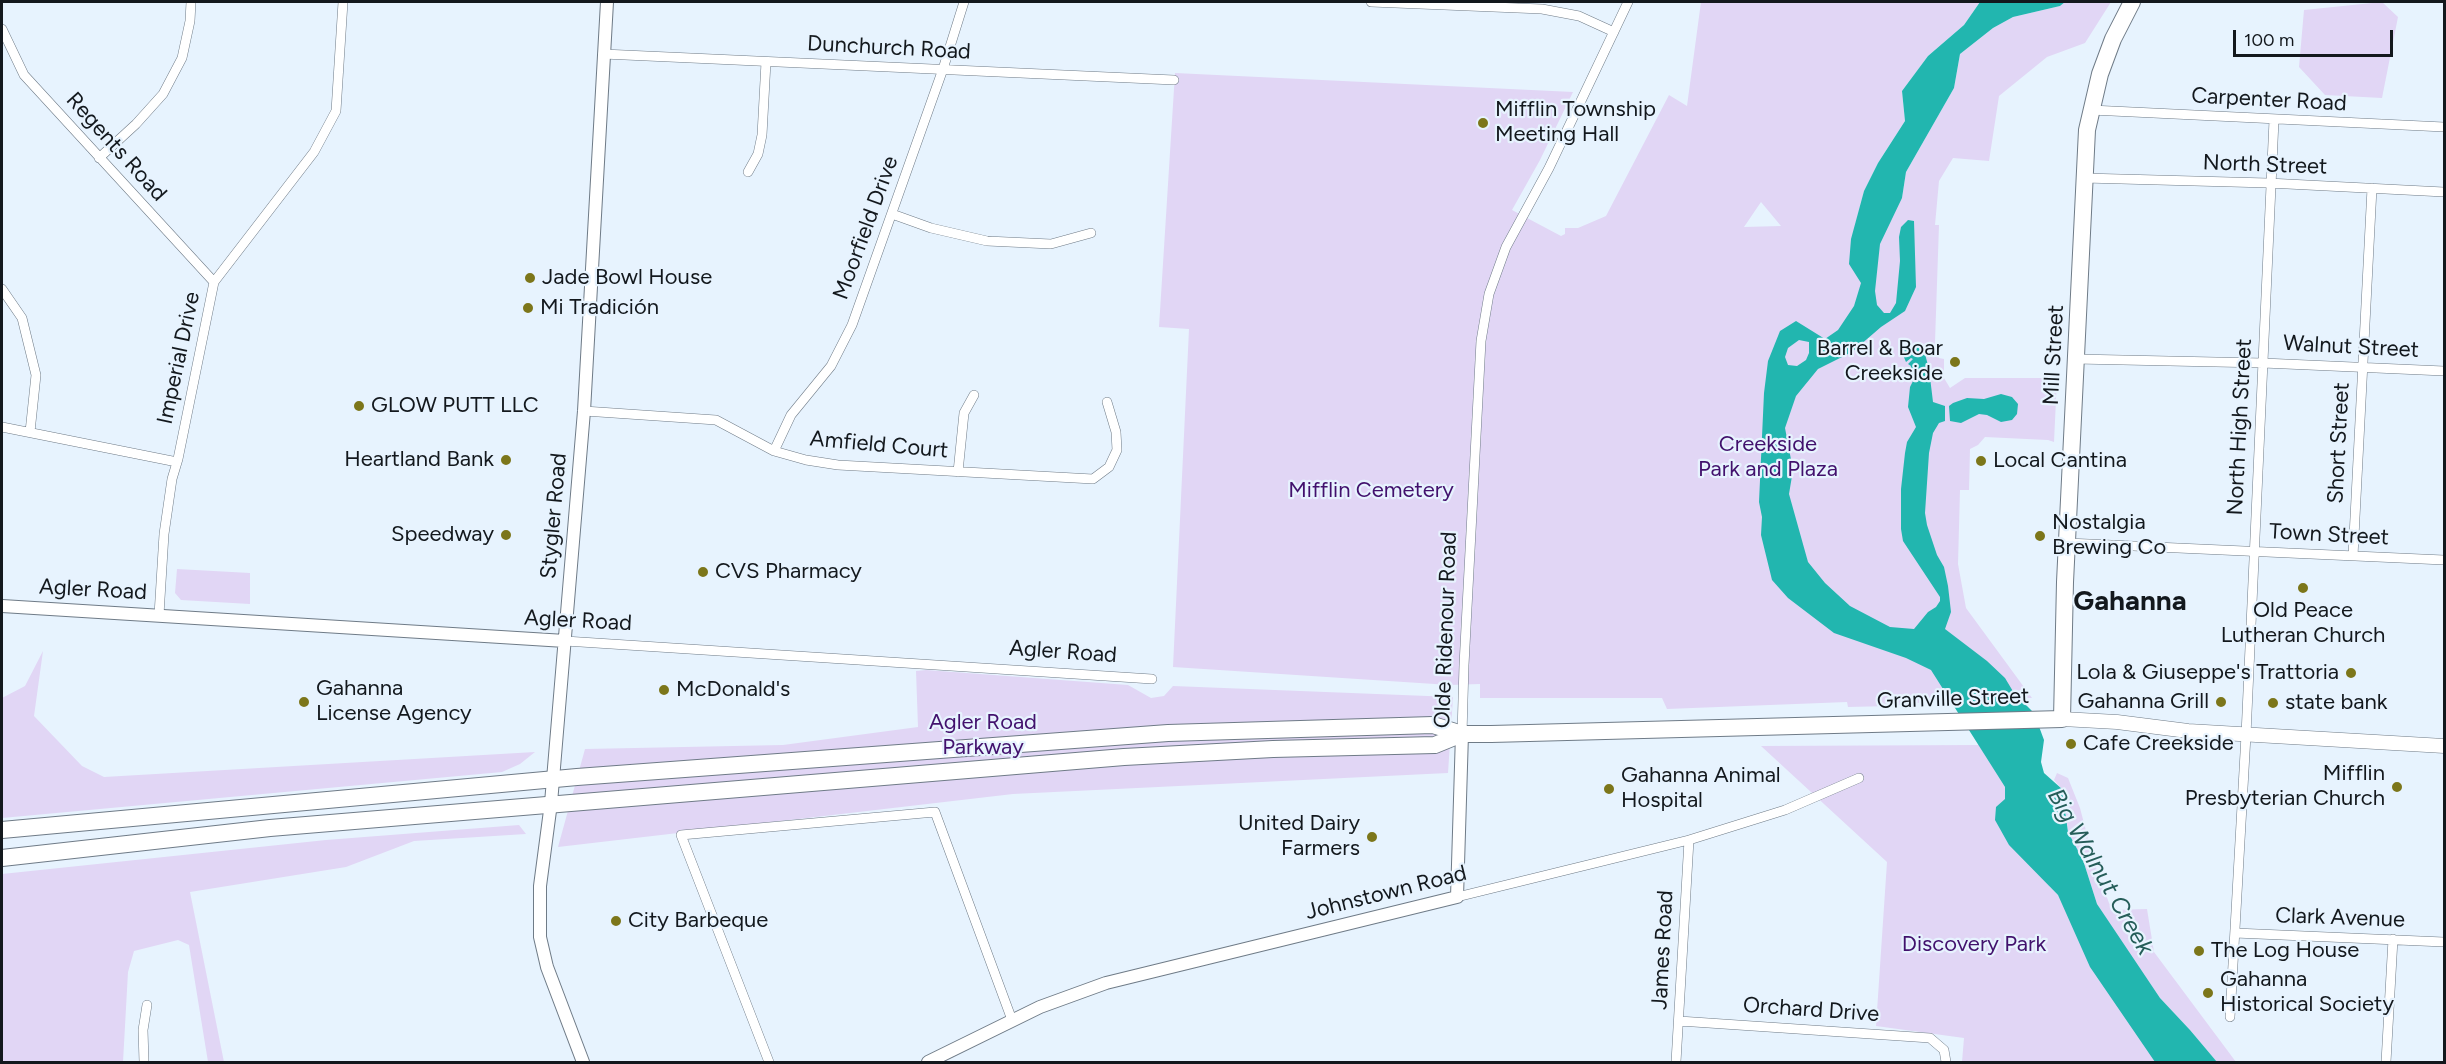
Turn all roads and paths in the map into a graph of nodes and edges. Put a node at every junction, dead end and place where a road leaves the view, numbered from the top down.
1 (191, 2) edge
2 (343, 2) edge
3 (607, 2) edge
4 (964, 2) edge
5 (1371, 2) edge
6 (1405, 2) edge
7 (1628, 2) edge
8 (2132, 2) edge
9 (2, 29) edge
10 (1614, 32) junction
11 (603, 54) junction
12 (766, 62) junction
13 (943, 69) junction
14 (1174, 80) dead end
15 (2091, 110) junction
16 (2274, 120) junction
17 (2445, 127) edge
18 (99, 158) junction
19 (748, 172) dead end
20 (2084, 178) junction
21 (2271, 184) junction
22 (2372, 189) junction
23 (2445, 192) edge
24 (892, 214) junction
25 (1091, 233) dead end
26 (214, 282) junction
27 (2, 289) edge
28 (2076, 359) junction
29 (2263, 363) junction
30 (2362, 367) junction
31 (2445, 371) edge
32 (974, 395) dead end
33 (1107, 402) dead end
34 (584, 411) junction
35 (2, 427) edge
36 (30, 432) junction
37 (774, 451) junction
38 (177, 462) junction
39 (958, 472) junction
40 (2067, 543) junction
41 (2254, 551) junction
42 (2353, 556) junction
43 (2445, 560) edge
44 (2, 606) edge
45 (159, 615) junction
46 (565, 641) junction
47 (1152, 679) dead end
48 (2055, 719) junction
49 (1462, 734) junction
50 (2246, 735) junction
51 (2445, 746) edge
52 (1859, 778) dead end
53 (553, 779) junction
54 (551, 804) junction
55 (2, 830) edge
56 (1689, 840) junction
57 (2, 856) edge
58 (1457, 897) junction
59 (2235, 933) junction
60 (2393, 939) junction
61 (2445, 942) edge
62 (147, 1005) dead end
63 (2230, 1017) dead end
64 (1012, 1020) junction
65 (1679, 1021) junction
66 (144, 1062) edge
67 (583, 1062) edge
68 (769, 1062) edge
69 (928, 1062) edge
70 (1676, 1062) edge
71 (1947, 1062) edge
72 (2386, 1062) edge

1 - 18 street
2 - 26 street, Imperial Drive
3 - 11 main road, Stygler Road
4 - 13 street, Moorfield Drive
5 - 6 street
6 - 10 street
7 - 10 street, Olde Ridenour Road
8 - 15 highway, Mill Street
9 - 18 street, Regents Road
10 - 49 street, Olde Ridenour Road
11 - 12 street, Dunchurch Road
11 - 34 main road, Stygler Road
12 - 13 street, Dunchurch Road
12 - 19 street
13 - 14 street, Dunchurch Road
13 - 24 street, Moorfield Drive
15 - 16 street, Carpenter Road
15 - 20 highway, Mill Street
16 - 17 street, Carpenter Road
16 - 21 street, North High Street
18 - 26 street, Regents Road
20 - 21 street, North Street
20 - 28 highway, Mill Street
21 - 22 street, North Street
21 - 29 street, North High Street
22 - 23 street, North Street
22 - 30 street, Short Street
24 - 25 street
24 - 37 street, Moorfield Drive
26 - 38 street, Imperial Drive
27 - 36 street
28 - 29 street, Walnut Street
28 - 40 highway, Mill Street
29 - 30 street, Walnut Street
29 - 41 street, North High Street
30 - 31 street, Walnut Street
30 - 42 street, Short Street
32 - 39 street
33 - 39 street, Amfield Court
34 - 37 street, Amfield Court
34 - 46 main road, Stygler Road
35 - 36 street
36 - 38 street
37 - 39 street, Amfield Court
38 - 45 street, Imperial Drive
40 - 41 street, Town Street
40 - 48 highway, Mill Street
41 - 42 street, Town Street
41 - 50 street, North High Street
42 - 43 street, Town Street
44 - 45 main road, Agler Road
45 - 46 main road, Agler Road
46 - 47 street, Agler Road
46 - 53 main road, Stygler Road
48 - 49 highway, Granville Street
48 - 50 main road, Granville Street
49 - 53 highway
49 - 54 highway
49 - 58 main road, Olde Ridenour Road
50 - 51 main road, Granville Street
50 - 59 street, North High Street
52 - 56 street, Johnstown Road
53 - 54 main road, Stygler Road
53 - 55 highway
54 - 57 highway
54 - 67 main road, Stygler Road
56 - 58 street, Johnstown Road
56 - 65 street, James Road
58 - 64 main road, Johnstown Road
59 - 60 street, Clark Avenue
59 - 63 street, North High Street
60 - 61 street, Clark Avenue
60 - 72 street
62 - 66 street
64 - 68 street
64 - 69 main road, Johnstown Road
65 - 70 street, James Road
65 - 71 street, Orchard Drive

